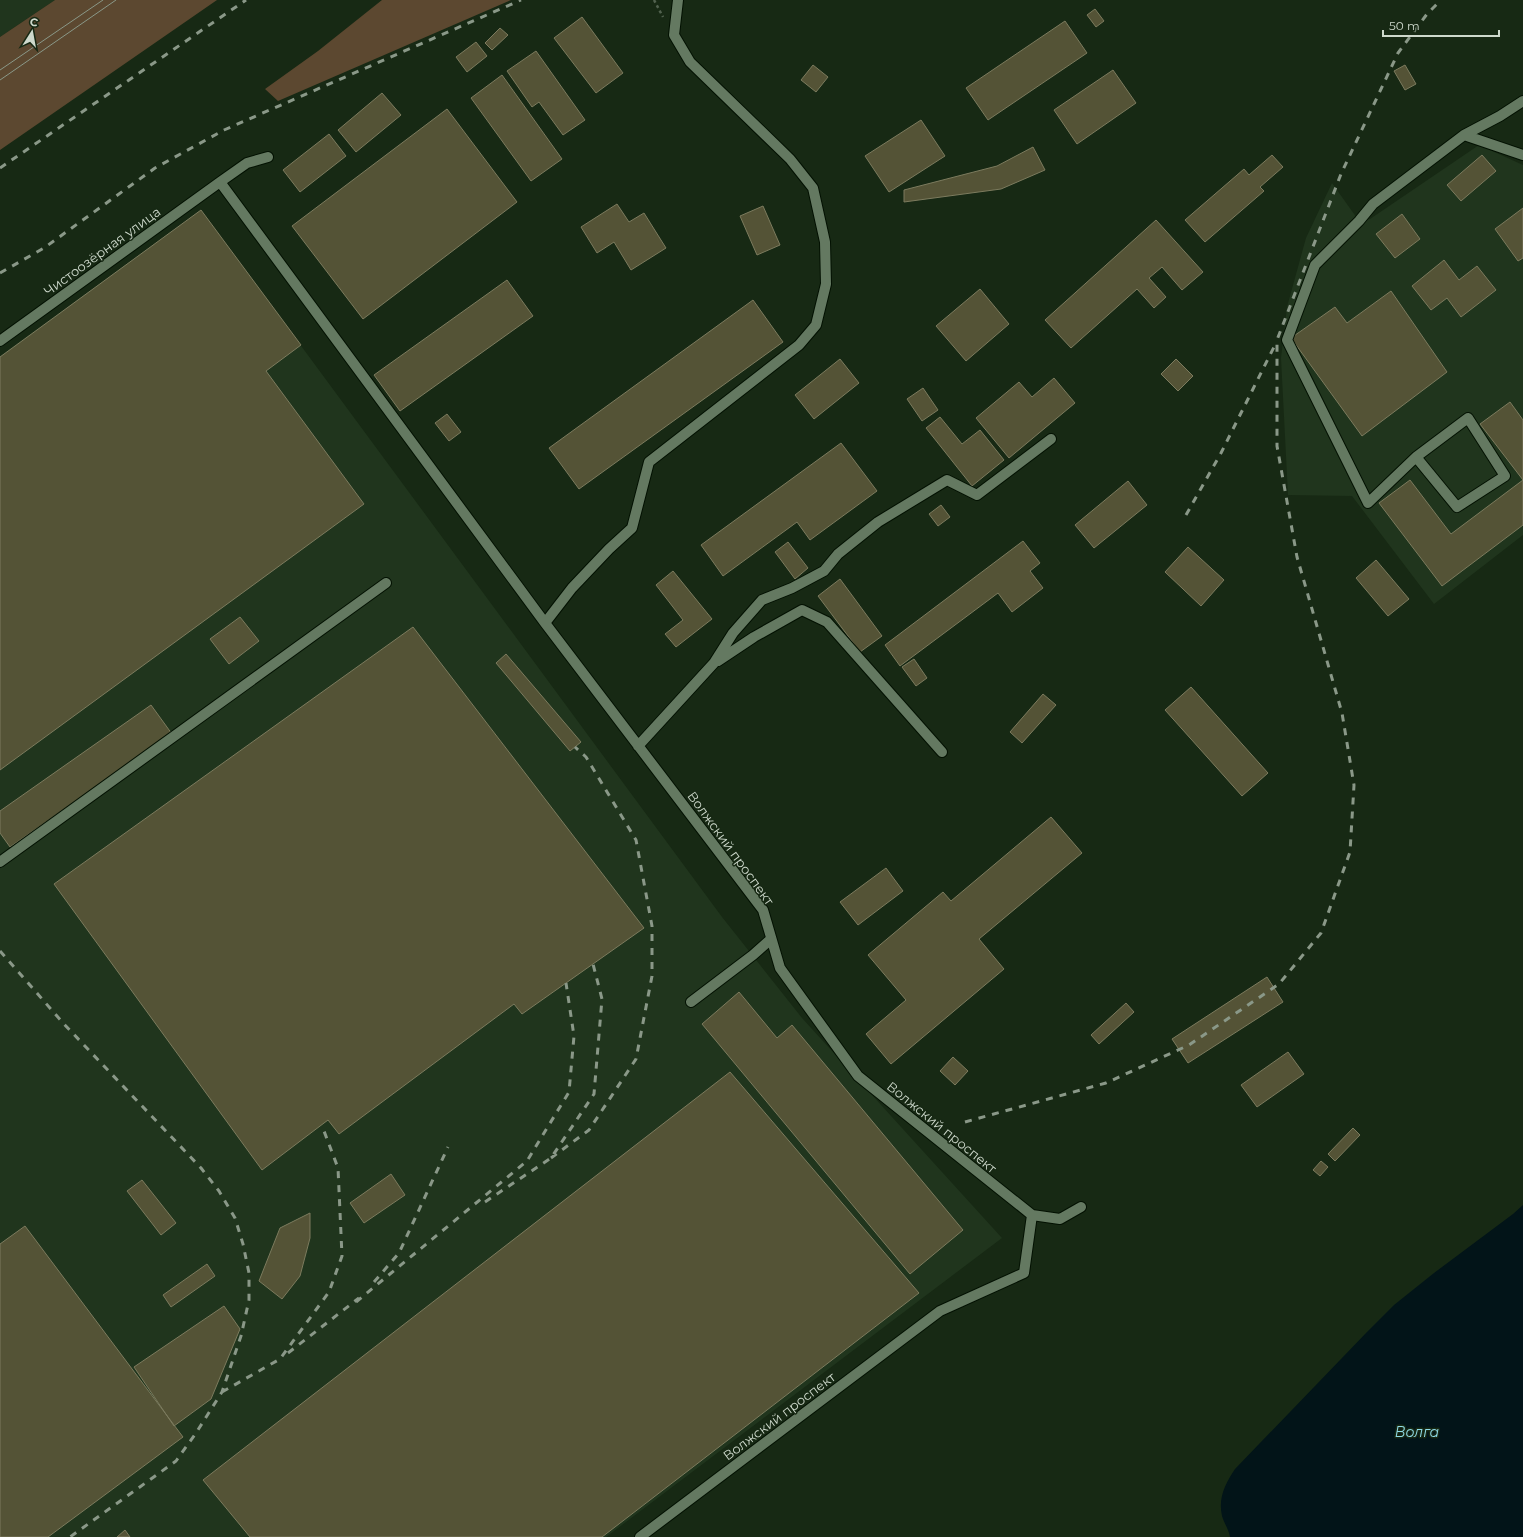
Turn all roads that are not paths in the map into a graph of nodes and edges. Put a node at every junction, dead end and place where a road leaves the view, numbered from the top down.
1 (678, 0) edge
2 (1523, 101) edge
3 (1464, 135) junction
4 (1523, 155) edge
5 (268, 157) dead end
6 (220, 182) junction
7 (0, 341) edge
8 (1051, 439) dead end
9 (1416, 457) junction
10 (386, 583) dead end
11 (545, 623) junction
12 (714, 663) junction
13 (638, 746) junction
14 (942, 752) dead end
15 (0, 862) edge
16 (771, 939) junction
17 (691, 1002) dead end
18 (1081, 1207) dead end
19 (1032, 1215) junction
20 (640, 1537) edge

1 - 11 street
2 - 3 street
3 - 4 street
3 - 9 street
5 - 6 street, Чистоозёрная улица
6 - 7 street, Чистоозёрная улица
6 - 11 street, Волжский проспект
8 - 12 street
9 - 9 street
10 - 15 street
11 - 13 street, Волжский проспект
12 - 13 street
12 - 14 street
13 - 16 street, Волжский проспект
16 - 17 street
16 - 19 street, Волжский проспект
18 - 19 street
19 - 20 street, Волжский проспект

